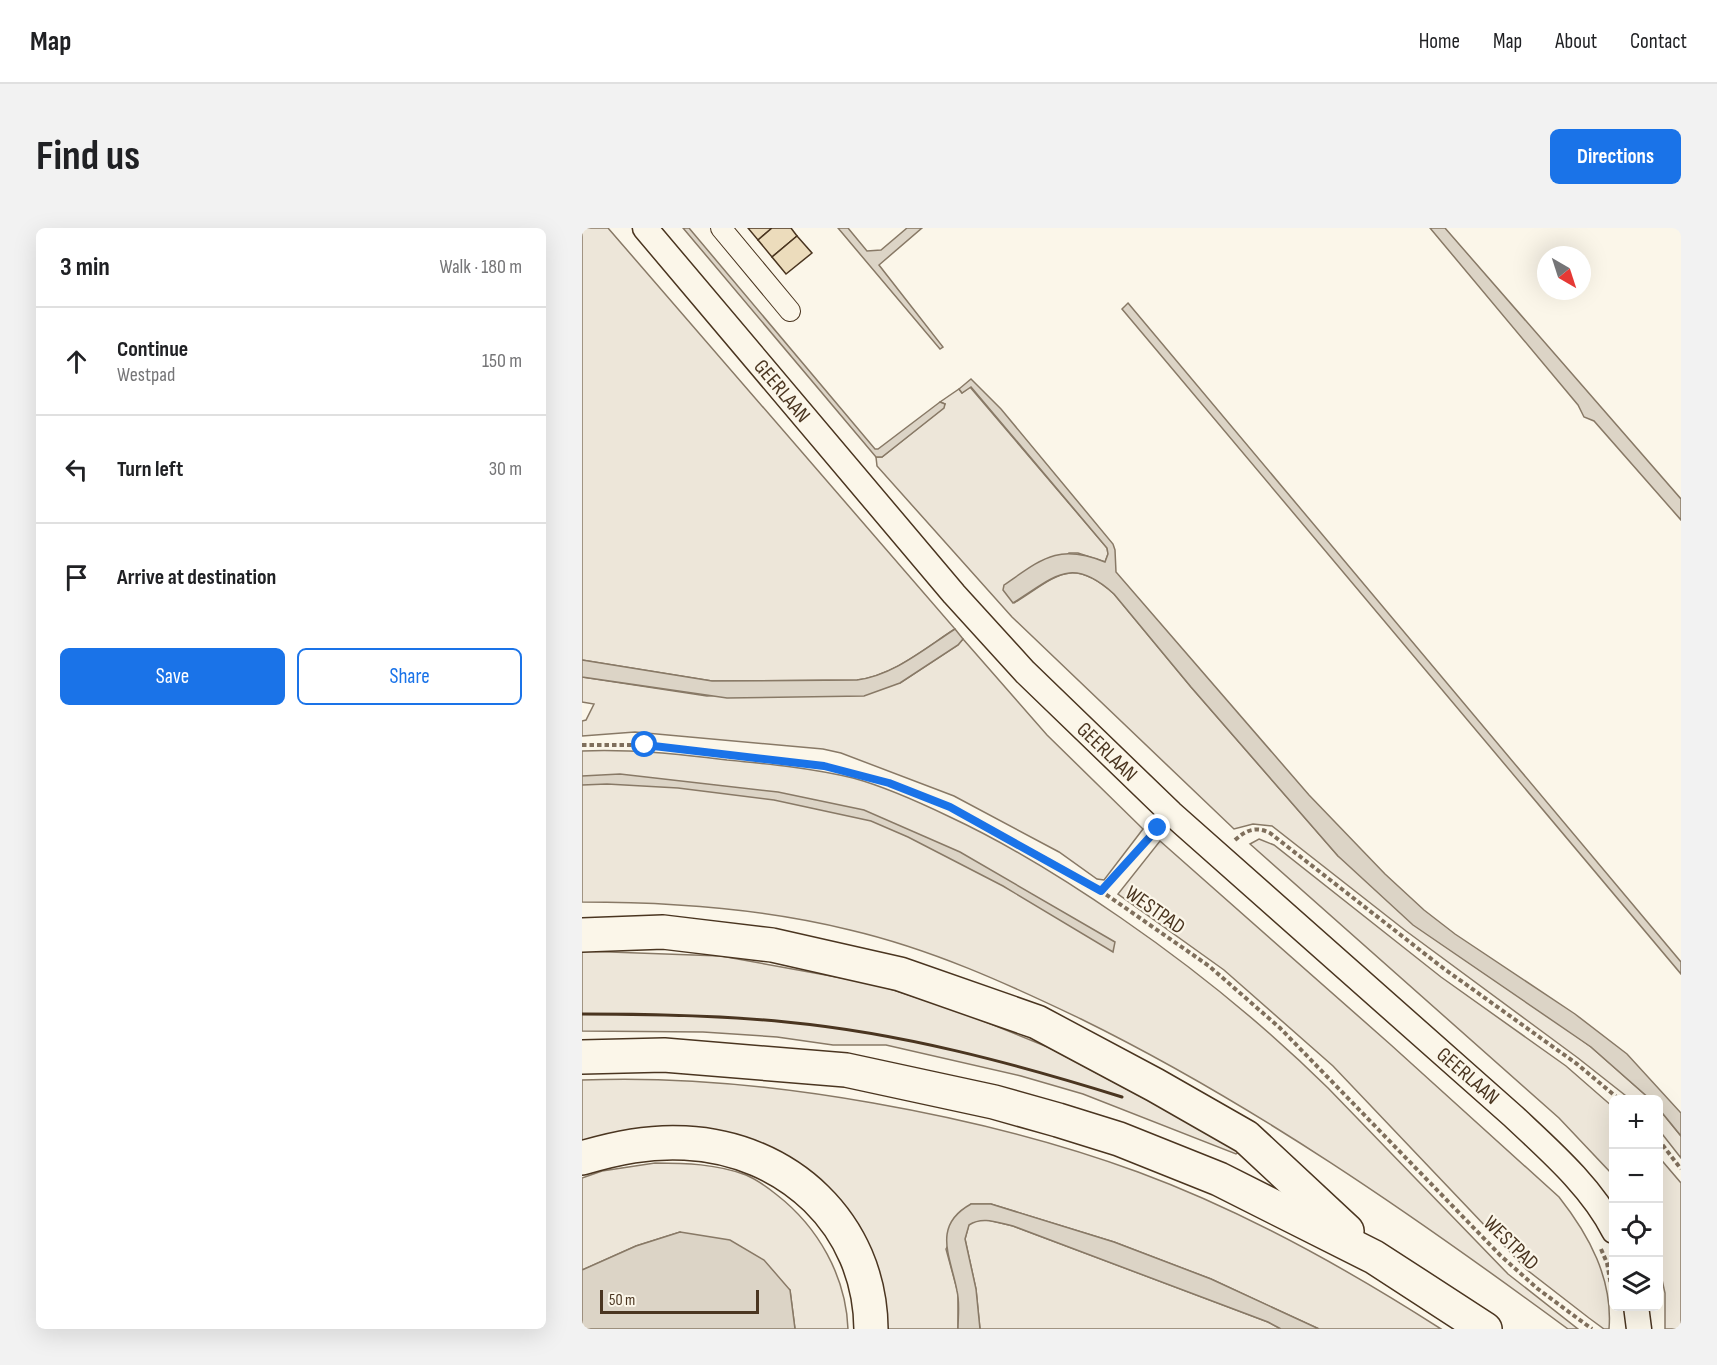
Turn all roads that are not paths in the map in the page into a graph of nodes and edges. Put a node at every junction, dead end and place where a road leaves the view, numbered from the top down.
1 (645, 228) edge
2 (721, 228) edge
3 (790, 311) dead end
4 (582, 934) edge
5 (582, 1057) edge
6 (582, 1158) edge
7 (1609, 1224) edge
8 (1374, 1257) junction
9 (1637, 1311) edge
10 (871, 1329) edge
11 (1485, 1329) edge
12 (1639, 1329) edge

1 - 7 street, GEERLAAN
2 - 3 street
4 - 8 highway
5 - 8 highway
6 - 10 highway
8 - 11 highway
9 - 12 street

